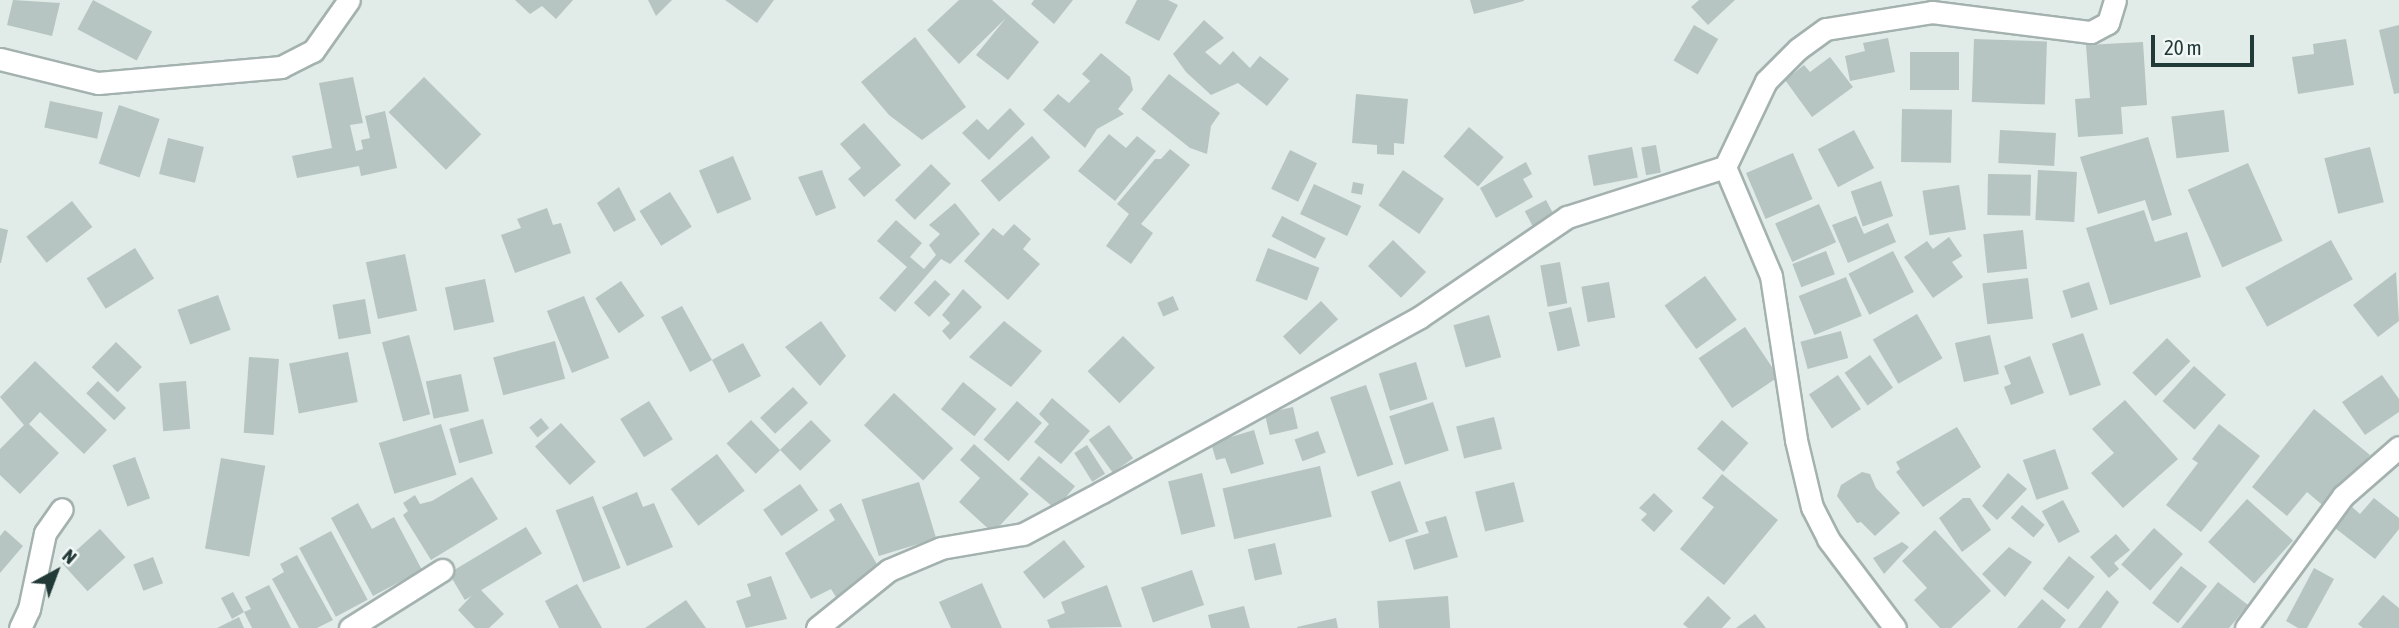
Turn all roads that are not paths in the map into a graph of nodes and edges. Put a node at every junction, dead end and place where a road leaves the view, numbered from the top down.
1 (349, 0) edge
2 (2115, 0) edge
3 (0, 59) edge
4 (1725, 167) junction
5 (2399, 447) edge
6 (62, 509) dead end
7 (442, 570) dead end
8 (20, 628) edge
9 (350, 628) edge
10 (817, 628) edge
11 (1895, 628) edge
12 (2246, 628) edge

1 - 3 street
2 - 4 street
4 - 10 street
4 - 11 street
5 - 12 street
6 - 8 street
7 - 9 street

